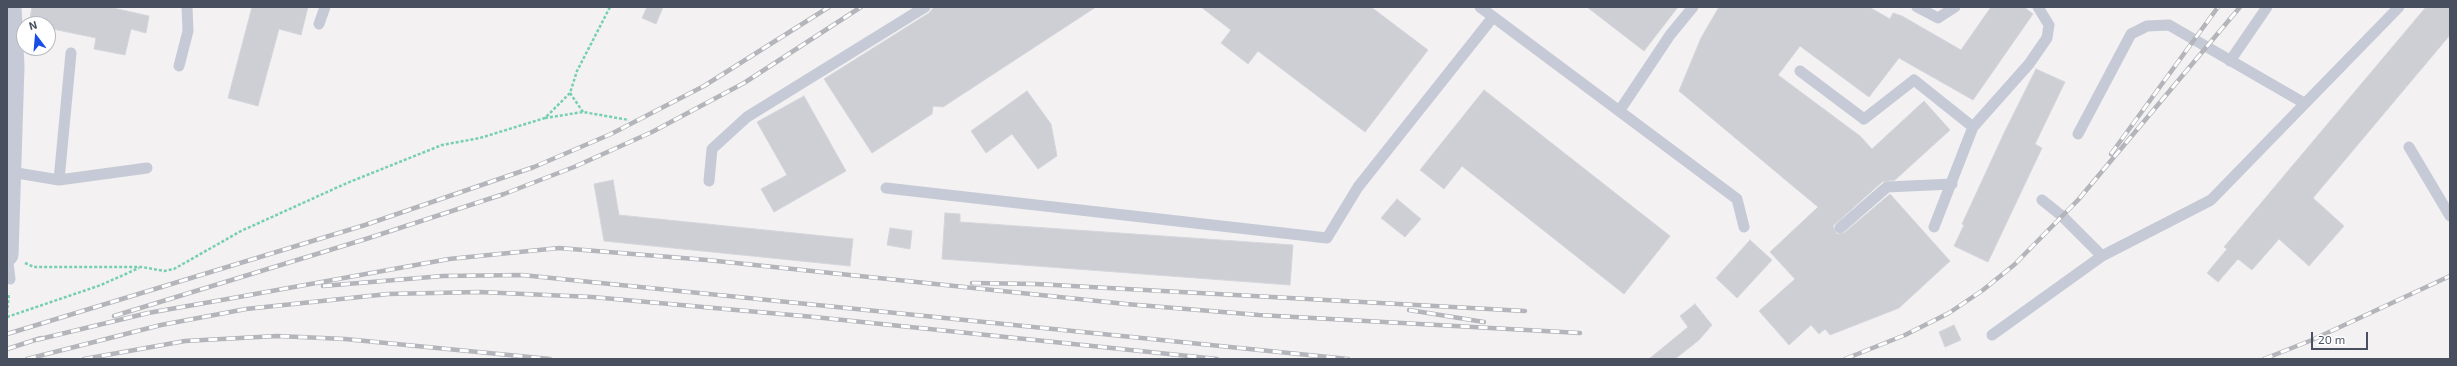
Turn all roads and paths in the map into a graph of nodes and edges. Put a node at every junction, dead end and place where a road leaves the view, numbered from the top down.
1 (11, 7) edge
2 (187, 7) edge
3 (325, 7) edge
4 (610, 7) edge
5 (925, 7) edge
6 (1480, 7) edge
7 (1693, 7) edge
8 (1917, 7) edge
9 (1955, 7) edge
10 (2038, 7) edge
11 (2267, 7) edge
12 (2399, 7) edge
13 (1493, 17) junction
14 (319, 24) dead end
15 (71, 54) dead end
16 (2230, 61) junction
17 (178, 66) dead end
18 (11, 68) edge
19 (1800, 71) dead end
20 (570, 93) junction
21 (2304, 103) junction
22 (1620, 110) junction
23 (583, 112) junction
24 (544, 118) junction
25 (629, 120) dead end
26 (1973, 127) junction
27 (2078, 134) dead end
28 (2409, 147) dead end
29 (147, 168) dead end
30 (11, 172) junction
31 (59, 180) junction
32 (709, 181) dead end
33 (1952, 184) junction
34 (886, 188) dead end
35 (2042, 200) dead end
36 (2450, 216) edge
37 (1744, 227) dead end
38 (1934, 227) dead end
39 (1840, 228) dead end
40 (8, 255) edge
41 (2102, 256) junction
42 (142, 267) junction
43 (10, 279) joint
44 (7, 312) edge
45 (7, 317) edge
46 (1992, 335) dead end

1 - 18 street
2 - 17 lane
3 - 14 lane
4 - 20 path
5 - 32 lane
6 - 13 lane
7 - 22 lane
8 - 9 lane
10 - 26 lane
11 - 16 lane
12 - 21 lane
13 - 22 lane
13 - 34 lane
15 - 31 lane
16 - 21 lane
16 - 27 lane
18 - 30 street
19 - 26 lane
20 - 23 path
20 - 24 path
21 - 41 lane
22 - 37 lane
23 - 24 path
23 - 25 path
24 - 42 path
26 - 33 lane
28 - 36 lane
29 - 31 lane
30 - 31 lane
30 - 40 street
33 - 38 lane
33 - 39 lane
35 - 41 lane
40 - 42 path
40 - 43 lane
41 - 46 lane
42 - 45 path
43 - 44 path

